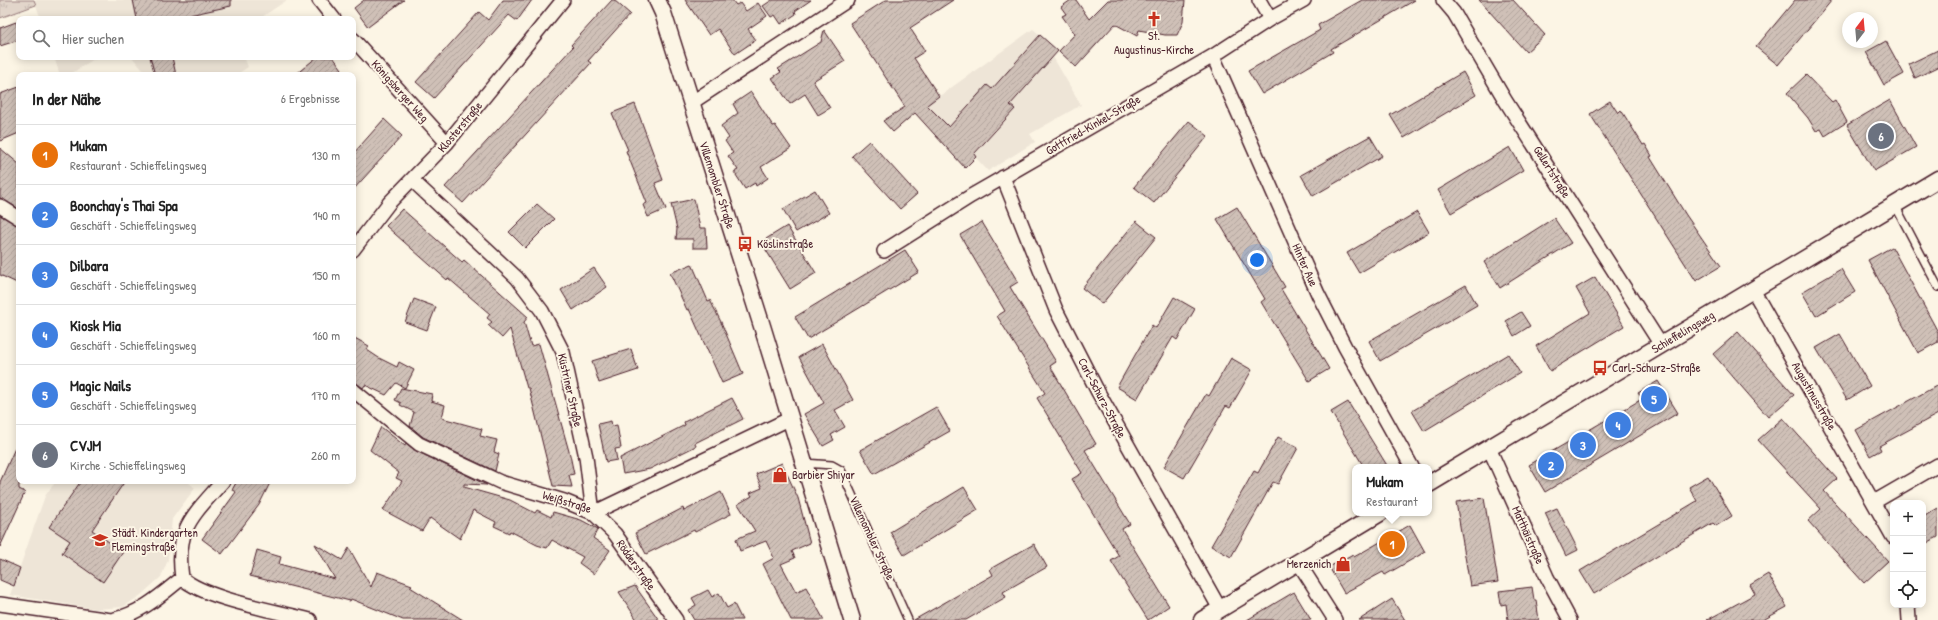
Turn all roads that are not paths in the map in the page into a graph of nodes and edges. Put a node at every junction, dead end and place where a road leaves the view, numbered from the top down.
1 (319, 0) edge
2 (563, 0) edge
3 (657, 0) edge
4 (848, 0) edge
5 (1259, 0) edge
6 (1304, 0) edge
7 (1443, 0) edge
8 (332, 16) edge
9 (1270, 19) junction
10 (356, 42) edge
11 (1213, 56) junction
12 (691, 104) junction
13 (448, 143) junction
14 (1003, 177) junction
15 (412, 180) junction
16 (1938, 180) edge
17 (1895, 205) junction
18 (0, 206) edge
19 (16, 216) edge
20 (356, 246) edge
21 (884, 251) dead end
22 (1938, 287) edge
23 (1753, 290) junction
24 (1661, 345) junction
25 (356, 392) edge
26 (789, 419) junction
27 (1488, 448) junction
28 (804, 464) junction
29 (1410, 464) edge
30 (1938, 465) edge
31 (1432, 482) edge
32 (220, 484) edge
33 (1874, 502) junction
34 (593, 513) junction
35 (1375, 516) edge
36 (1892, 536) edge
37 (1298, 562) junction
38 (182, 578) junction
39 (0, 604) edge
40 (1908, 608) edge
41 (1220, 609) junction
42 (310, 620) edge
43 (676, 620) edge
44 (852, 620) edge
45 (908, 620) edge
46 (1202, 620) edge
47 (1335, 620) edge
48 (1570, 620) edge
49 (1909, 620) edge

1 - 8 street
2 - 13 street, Klosterstraße
3 - 12 street, Villemombler Straße
4 - 12 street
5 - 9 street
6 - 9 street, Gottfried-Kinkel-Straße
7 - 24 street, Gellertstraße
9 - 11 street, Gottfried-Kinkel-Straße
10 - 13 street, Königsberger Weg
11 - 14 street, Gottfried-Kinkel-Straße
11 - 29 street, Hinter Aue
12 - 26 street, Villemombler Straße
13 - 15 street, Klosterstraße
14 - 21 street, Gottfried-Kinkel-Straße
14 - 41 street, Carl-Schurz-Straße
15 - 20 street, Klosterstraße
15 - 34 street, Küstriner Straße
16 - 17 street, Schieffelingsweg
17 - 22 lane
17 - 23 street, Schieffelingsweg
18 - 19 street
23 - 24 street, Schieffelingsweg
23 - 33 street, Augustinusstraße
24 - 27 street, Schieffelingsweg
25 - 34 street, Weißstraße
26 - 28 street, Villemombler Straße
26 - 34 street, Weißstraße
27 - 31 street, Schieffelingsweg
27 - 48 street, Matthäistraße
28 - 44 street, Villemombler Straße
28 - 45 lane, Villemombler Straße
30 - 33 street
32 - 38 street
33 - 36 street, Augustinusstraße
34 - 43 street, Rödderstraße
35 - 37 street
37 - 41 street
37 - 47 street
38 - 39 street
38 - 42 street
40 - 49 street
41 - 46 street

